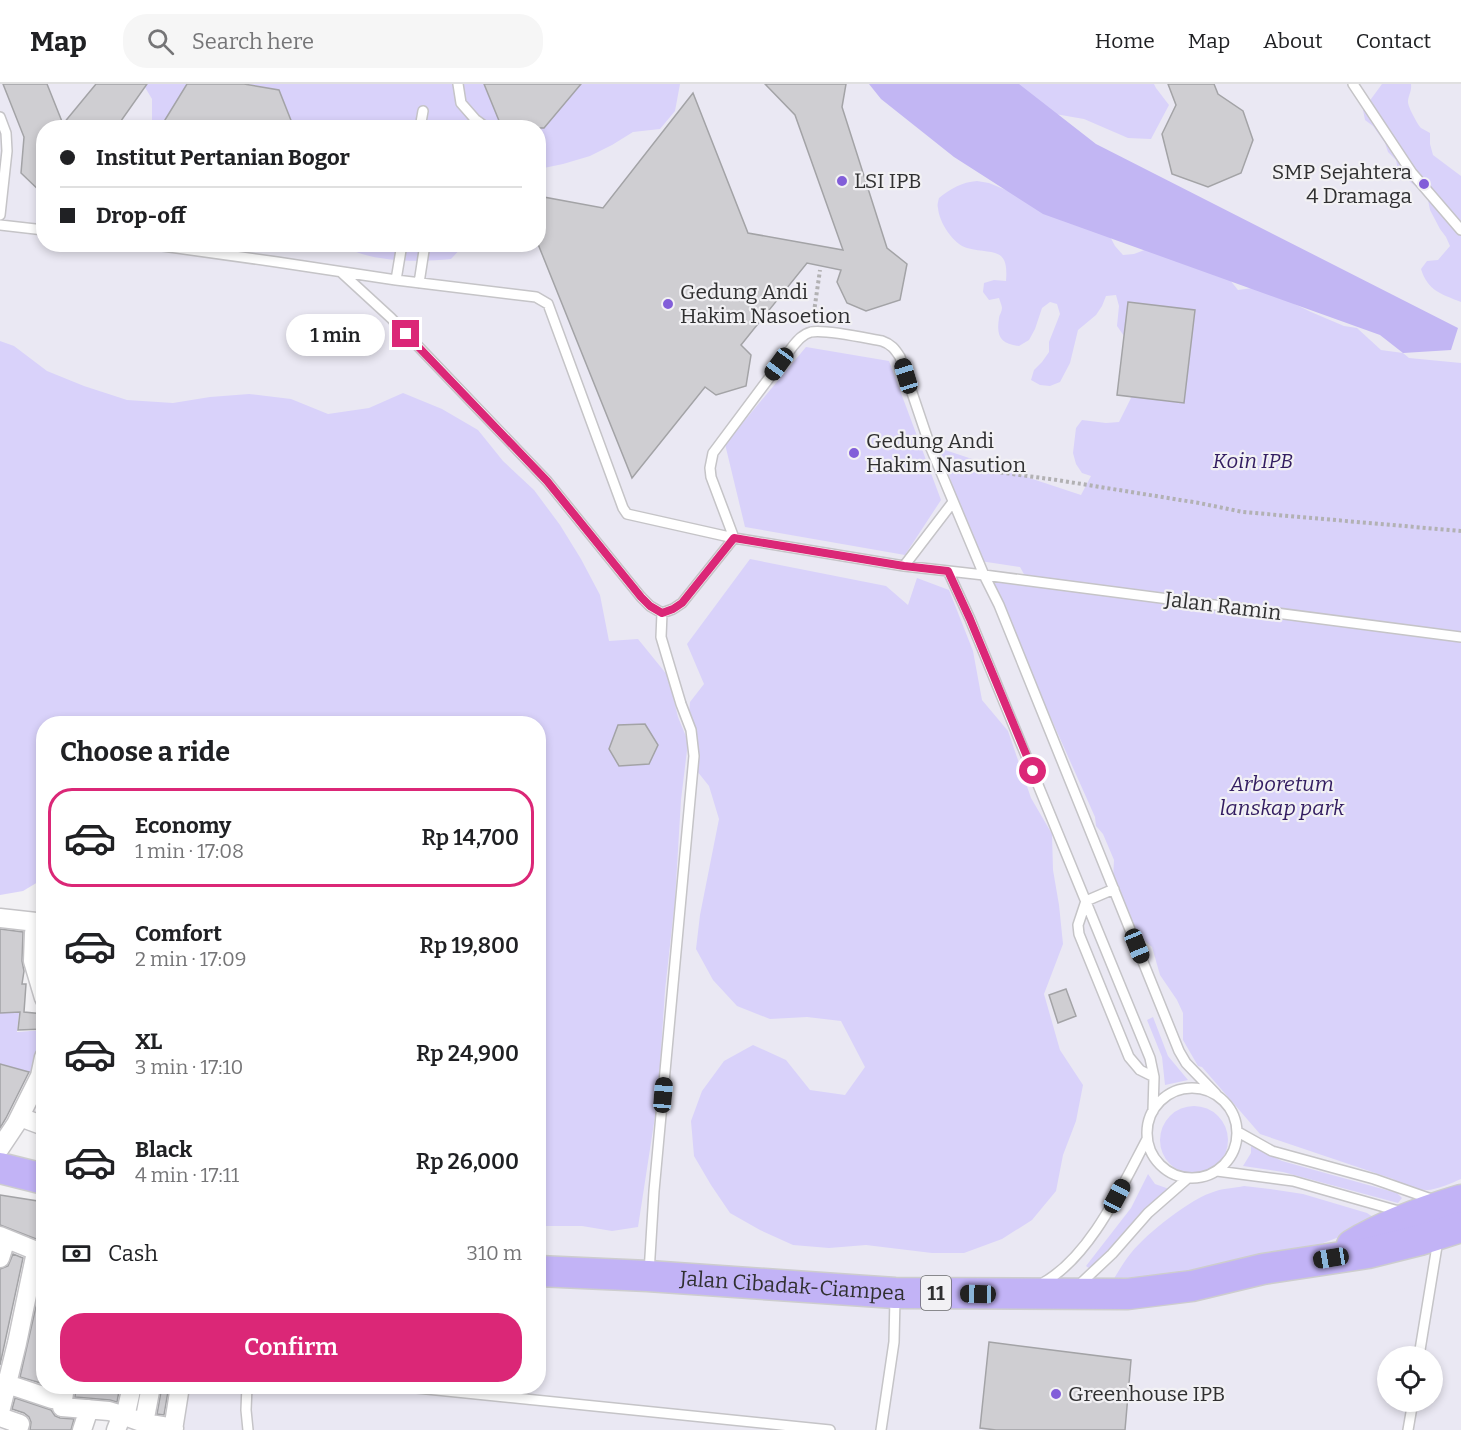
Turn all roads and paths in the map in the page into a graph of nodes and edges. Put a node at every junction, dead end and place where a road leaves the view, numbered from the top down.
1 (458, 84) edge
2 (1353, 84) edge
3 (423, 111) dead end
4 (0, 117) edge
5 (421, 120) edge
6 (476, 120) edge
7 (0, 215) edge
8 (0, 225) edge
9 (36, 229) edge
10 (1461, 230) edge
11 (203, 252) edge
12 (401, 252) edge
13 (424, 252) edge
14 (820, 270) dead end
15 (341, 272) junction
16 (396, 280) junction
17 (419, 283) junction
18 (811, 332) junction
19 (937, 464) junction
20 (953, 502) junction
21 (1461, 531) edge
22 (734, 538) junction
23 (904, 566) junction
24 (948, 571) junction
25 (984, 575) junction
26 (662, 613) junction
27 (1461, 637) edge
28 (1114, 889) junction
29 (1086, 901) junction
30 (0, 918) edge
31 (36, 922) edge
32 (36, 922) edge
33 (36, 971) edge
34 (1154, 1077) junction
35 (36, 1091) edge
36 (1216, 1094) junction
37 (1153, 1111) junction
38 (20, 1117) junction
39 (36, 1123) edge
40 (1238, 1132) junction
41 (1147, 1139) junction
42 (0, 1148) edge
43 (0, 1168) edge
44 (1217, 1171) junction
45 (36, 1177) edge
46 (1188, 1178) junction
47 (1439, 1222) edge
48 (3, 1238) edge
49 (36, 1251) edge
50 (0, 1258) edge
51 (36, 1269) edge
52 (546, 1271) edge
53 (648, 1276) junction
54 (895, 1293) junction
55 (1020, 1294) junction
56 (1068, 1295) junction
57 (1420, 1346) edge
58 (7, 1384) junction
59 (36, 1394) edge
60 (37, 1394) edge
61 (62, 1394) edge
62 (64, 1394) edge
63 (129, 1394) edge
64 (149, 1394) edge
65 (179, 1394) edge
66 (247, 1394) edge
67 (476, 1394) edge
68 (89, 1409) junction
69 (0, 1412) edge
70 (1411, 1412) edge
71 (0, 1417) edge
72 (121, 1421) edge
73 (144, 1423) junction
74 (174, 1429) edge
75 (18, 1430) edge
76 (82, 1430) edge
77 (248, 1430) edge
78 (830, 1430) edge
79 (881, 1430) edge
80 (1408, 1430) edge

1 - 6 lane
2 - 10 lane
3 - 5 lane
4 - 7 lane
8 - 9 lane
11 - 15 lane
12 - 16 lane
13 - 17 lane
14 - 18 path
15 - 16 lane
15 - 26 lane
16 - 17 lane
17 - 22 lane, Jalan Ramin
18 - 19 lane
18 - 22 lane
19 - 20 lane
19 - 21 path
20 - 23 lane
20 - 25 lane
22 - 23 lane, Jalan Ramin
22 - 26 lane
23 - 24 lane, Jalan Ramin
24 - 25 lane, Jalan Ramin
24 - 29 lane
25 - 27 lane, Jalan Ramin
25 - 28 lane
26 - 53 lane
28 - 29 lane
28 - 36 lane
29 - 34 lane
29 - 34 lane
30 - 31 street
32 - 33 street
34 - 37 lane
35 - 38 street
36 - 37 lane
36 - 40 lane
37 - 41 lane
38 - 39 street
38 - 42 street
40 - 44 lane
40 - 47 lane
41 - 46 lane
41 - 55 lane
43 - 45 highway
44 - 46 lane
44 - 47 lane
46 - 56 lane
47 - 56 highway, Jalan Cibadak-Ciampea / 11
47 - 57 lane
48 - 49 street
48 - 50 street
51 - 58 street
52 - 53 highway, Jalan Cibadak-Ciampea / 11
53 - 54 highway, Jalan Cibadak-Ciampea / 11
54 - 55 highway, Jalan Cibadak-Ciampea / 11
54 - 79 lane
55 - 56 highway, Jalan Cibadak-Ciampea / 11
58 - 59 street
58 - 69 street
60 - 61 street
62 - 68 street
63 - 72 street
64 - 73 street
65 - 74 street
66 - 77 lane
67 - 78 lane
68 - 72 street
68 - 76 street
70 - 80 lane
71 - 75 street
72 - 73 street
73 - 74 street

